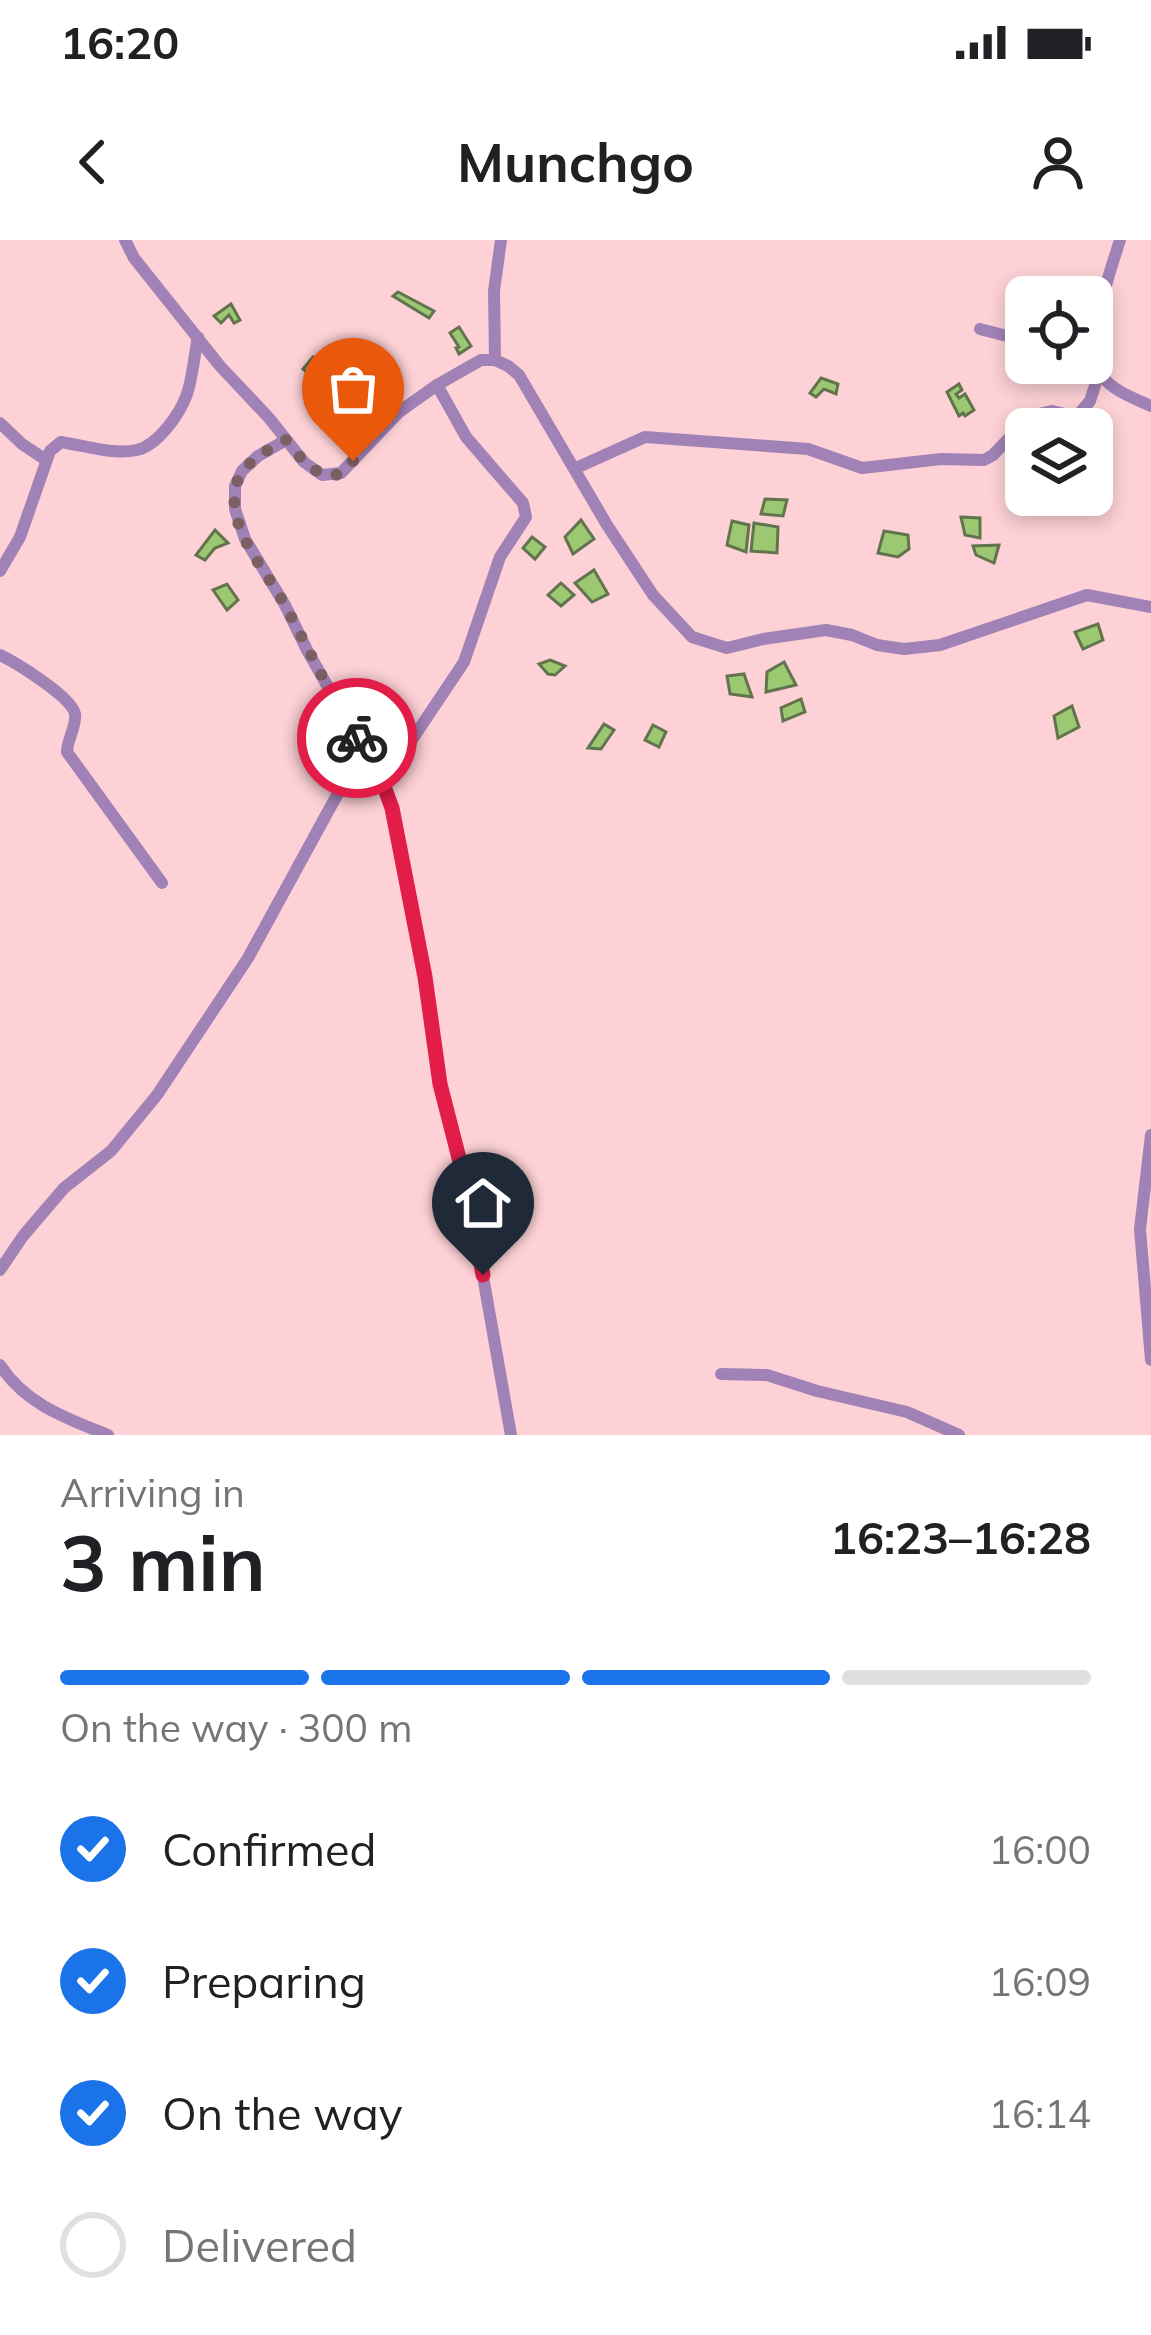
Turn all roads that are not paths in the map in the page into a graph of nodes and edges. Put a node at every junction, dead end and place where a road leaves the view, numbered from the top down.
1 (125, 240) edge
2 (501, 240) edge
3 (1120, 240) edge
4 (1109, 276) edge
5 (980, 329) dead end
6 (1005, 336) edge
7 (198, 338) junction
8 (495, 360) junction
9 (1096, 384) edge
10 (1109, 384) edge
11 (437, 385) junction
12 (1151, 406) edge
13 (0, 423) edge
14 (286, 440) junction
15 (46, 460) junction
16 (576, 468) junction
17 (0, 571) edge
18 (1151, 607) edge
19 (0, 655) edge
20 (373, 761) junction
21 (383, 783) junction
22 (162, 884) dead end
23 (1151, 1135) edge
24 (0, 1270) edge
25 (1151, 1348) edge
26 (1151, 1360) edge
27 (0, 1365) edge
28 (721, 1374) dead end
29 (108, 1435) edge
30 (511, 1435) edge
31 (959, 1435) edge

1 - 7 street
2 - 8 street
3 - 4 street
5 - 6 street
7 - 14 street
7 - 15 street
8 - 11 street
8 - 16 street
9 - 16 street
10 - 12 street
11 - 14 street
11 - 21 street
13 - 15 street
14 - 20 street
15 - 17 street
16 - 18 street
19 - 22 street
20 - 21 street
20 - 24 street
21 - 30 street
23 - 25 street
25 - 26 street
27 - 29 street
28 - 31 street

